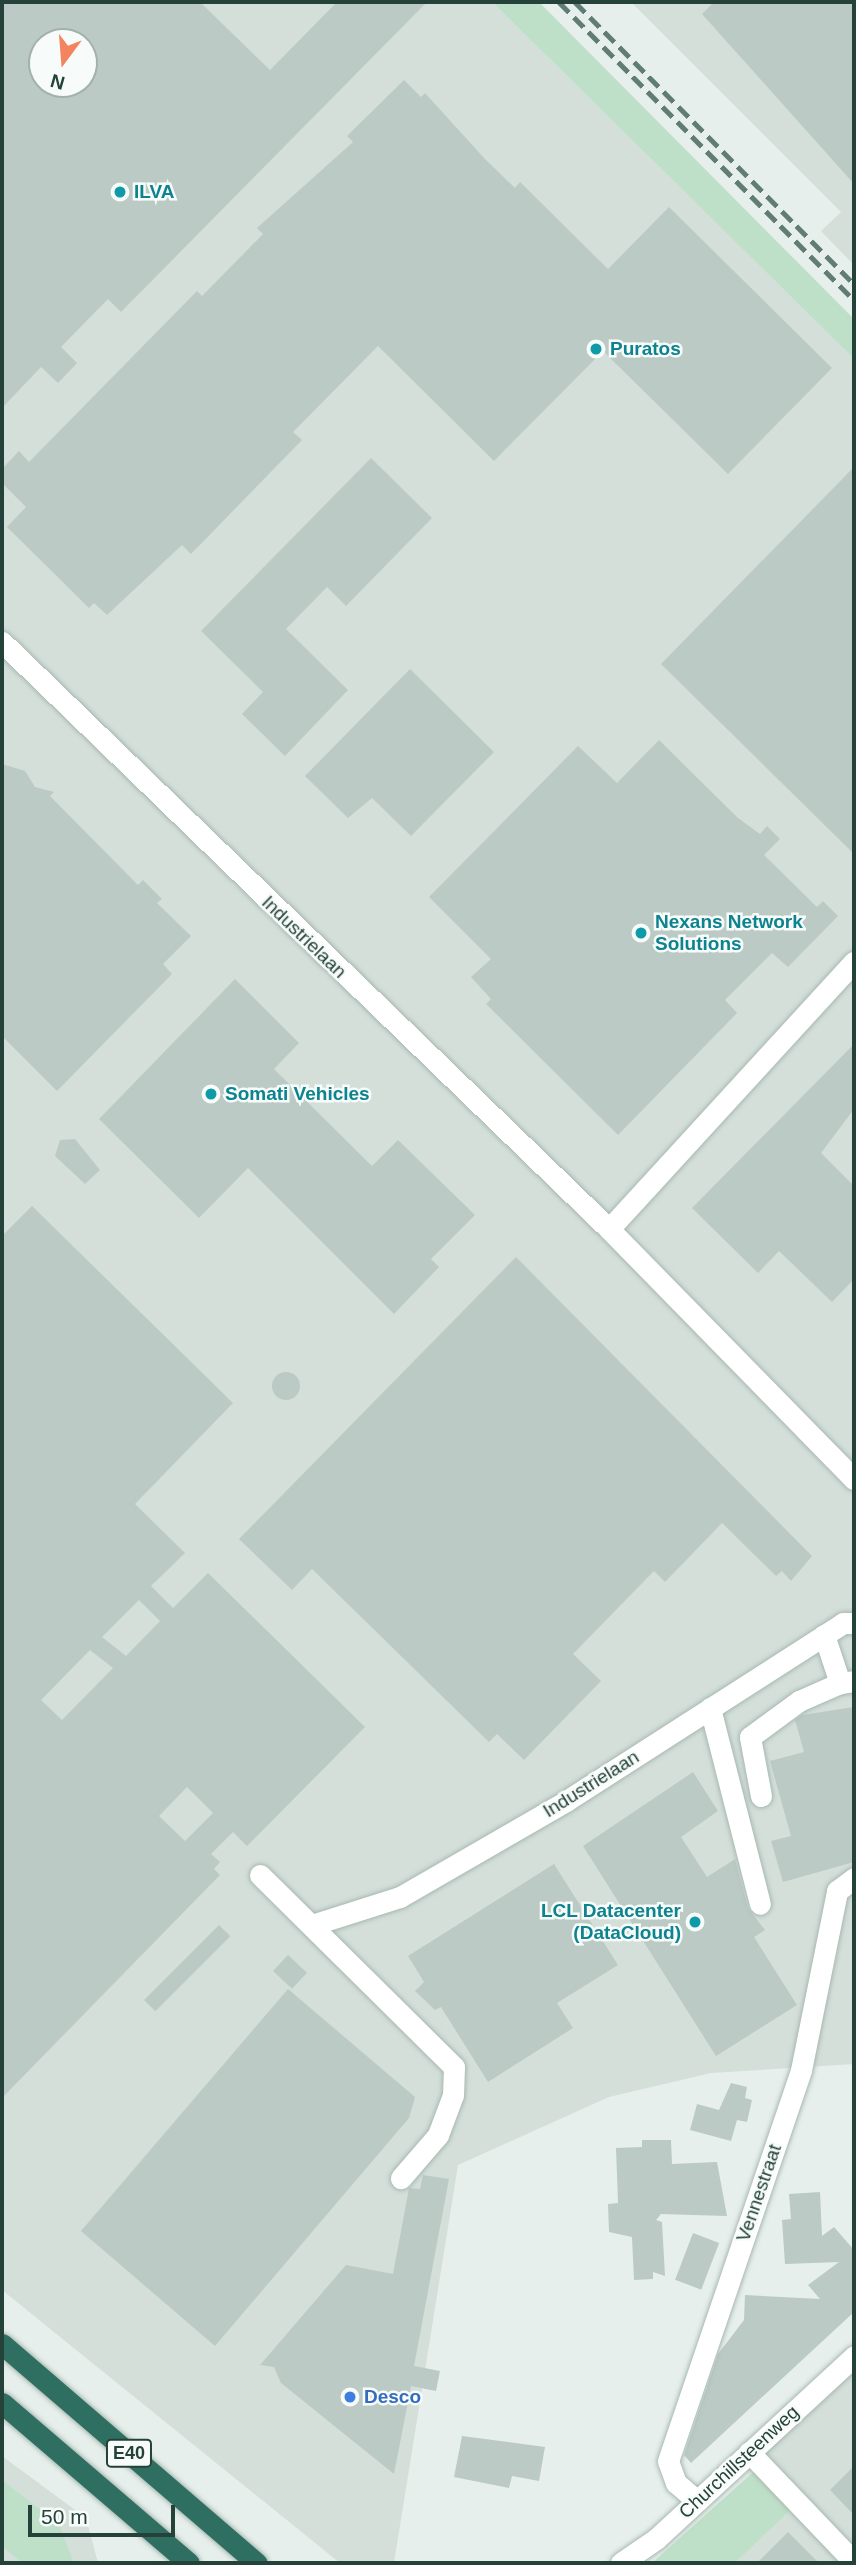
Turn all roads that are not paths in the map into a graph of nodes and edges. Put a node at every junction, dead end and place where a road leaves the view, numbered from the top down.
1 (2, 642) edge
2 (854, 962) edge
3 (610, 1229) junction
4 (854, 1479) edge
5 (850, 1620) edge
6 (824, 1634) junction
7 (847, 1682) edge
8 (710, 1708) junction
9 (761, 1796) dead end
10 (260, 1875) dead end
11 (854, 1878) edge
12 (760, 1904) dead end
13 (315, 1924) junction
14 (401, 2178) dead end
15 (2, 2344) edge
16 (854, 2356) edge
17 (2, 2403) edge
18 (749, 2452) junction
19 (697, 2501) junction
20 (854, 2562) edge
21 (189, 2563) edge
22 (257, 2563) edge
23 (621, 2563) edge

1 - 3 street, Industrielaan
2 - 3 street
3 - 4 street, Industrielaan
5 - 6 street, Industrielaan
6 - 7 street
6 - 8 street, Industrielaan
7 - 9 street
8 - 12 street
8 - 13 street, Industrielaan
10 - 13 street
11 - 19 street, Vennestraat
13 - 14 street
15 - 22 highway, E40
16 - 18 street, Churchillsteenweg
17 - 21 highway, E40
18 - 19 street, Churchillsteenweg
18 - 20 street
19 - 23 street, Churchillsteenweg

